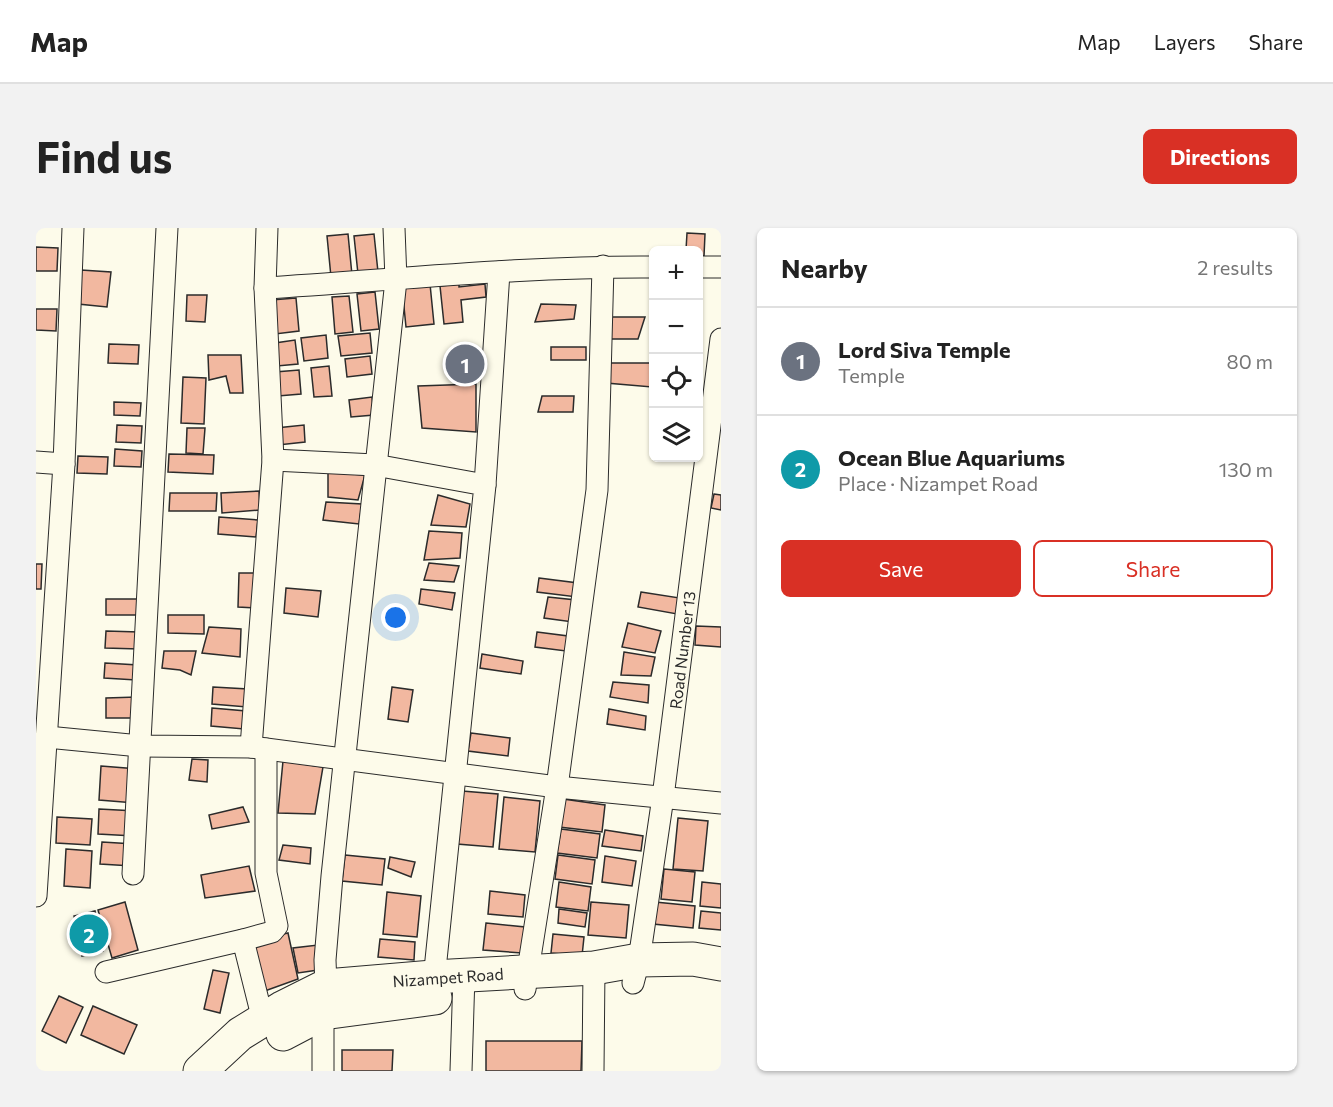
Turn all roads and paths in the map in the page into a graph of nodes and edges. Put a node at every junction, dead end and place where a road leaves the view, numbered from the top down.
1 (73, 228) edge
2 (167, 228) edge
3 (267, 228) edge
4 (394, 228) edge
5 (603, 266) junction
6 (649, 267) edge
7 (703, 267) edge
8 (721, 267) edge
9 (500, 272) junction
10 (396, 280) junction
11 (265, 288) junction
12 (721, 339) edge
13 (273, 460) junction
14 (36, 462) edge
15 (64, 464) junction
16 (375, 465) junction
17 (485, 485) junction
18 (47, 737) junction
19 (140, 746) junction
20 (259, 748) junction
21 (344, 759) junction
22 (455, 775) junction
23 (557, 787) junction
24 (663, 797) junction
25 (721, 803) edge
26 (133, 874) dead end
27 (36, 896) edge
28 (243, 940) junction
29 (721, 964) edge
30 (636, 971) junction
31 (106, 972) dead end
32 (593, 978) junction
33 (526, 981) junction
34 (721, 983) edge
35 (448, 987) junction
36 (325, 1000) junction
37 (263, 1020) junction
38 (200, 1071) edge
39 (229, 1071) edge
40 (323, 1071) edge
41 (460, 1071) edge
42 (592, 1071) edge

1 - 15 street
2 - 19 street
3 - 11 street
4 - 10 street
5 - 6 street
5 - 9 street
5 - 23 street
7 - 8 street
9 - 10 street
9 - 17 street
10 - 11 street
10 - 16 street
11 - 13 street
12 - 24 street, Road Number 13
13 - 16 street
13 - 20 street
14 - 15 street
15 - 18 street
16 - 17 street
16 - 21 street
17 - 22 street
18 - 19 street
18 - 27 street
19 - 20 street
19 - 26 street
20 - 21 street
20 - 28 street
21 - 22 street
21 - 36 street
22 - 23 street
22 - 35 street
23 - 24 street
23 - 33 street
24 - 25 street
24 - 30 street, Road Number 13
28 - 31 street
28 - 37 street
29 - 30 main road, Nizampet Road
30 - 32 main road, Nizampet Road
30 - 34 main road, Nizampet Road
32 - 33 main road, Nizampet Road
32 - 42 street
33 - 35 main road, Nizampet Road
35 - 36 main road, Nizampet Road
35 - 41 street
36 - 37 main road, Nizampet Road
36 - 39 main road, Nizampet Road
36 - 40 street
37 - 38 main road, Nizampet Road

